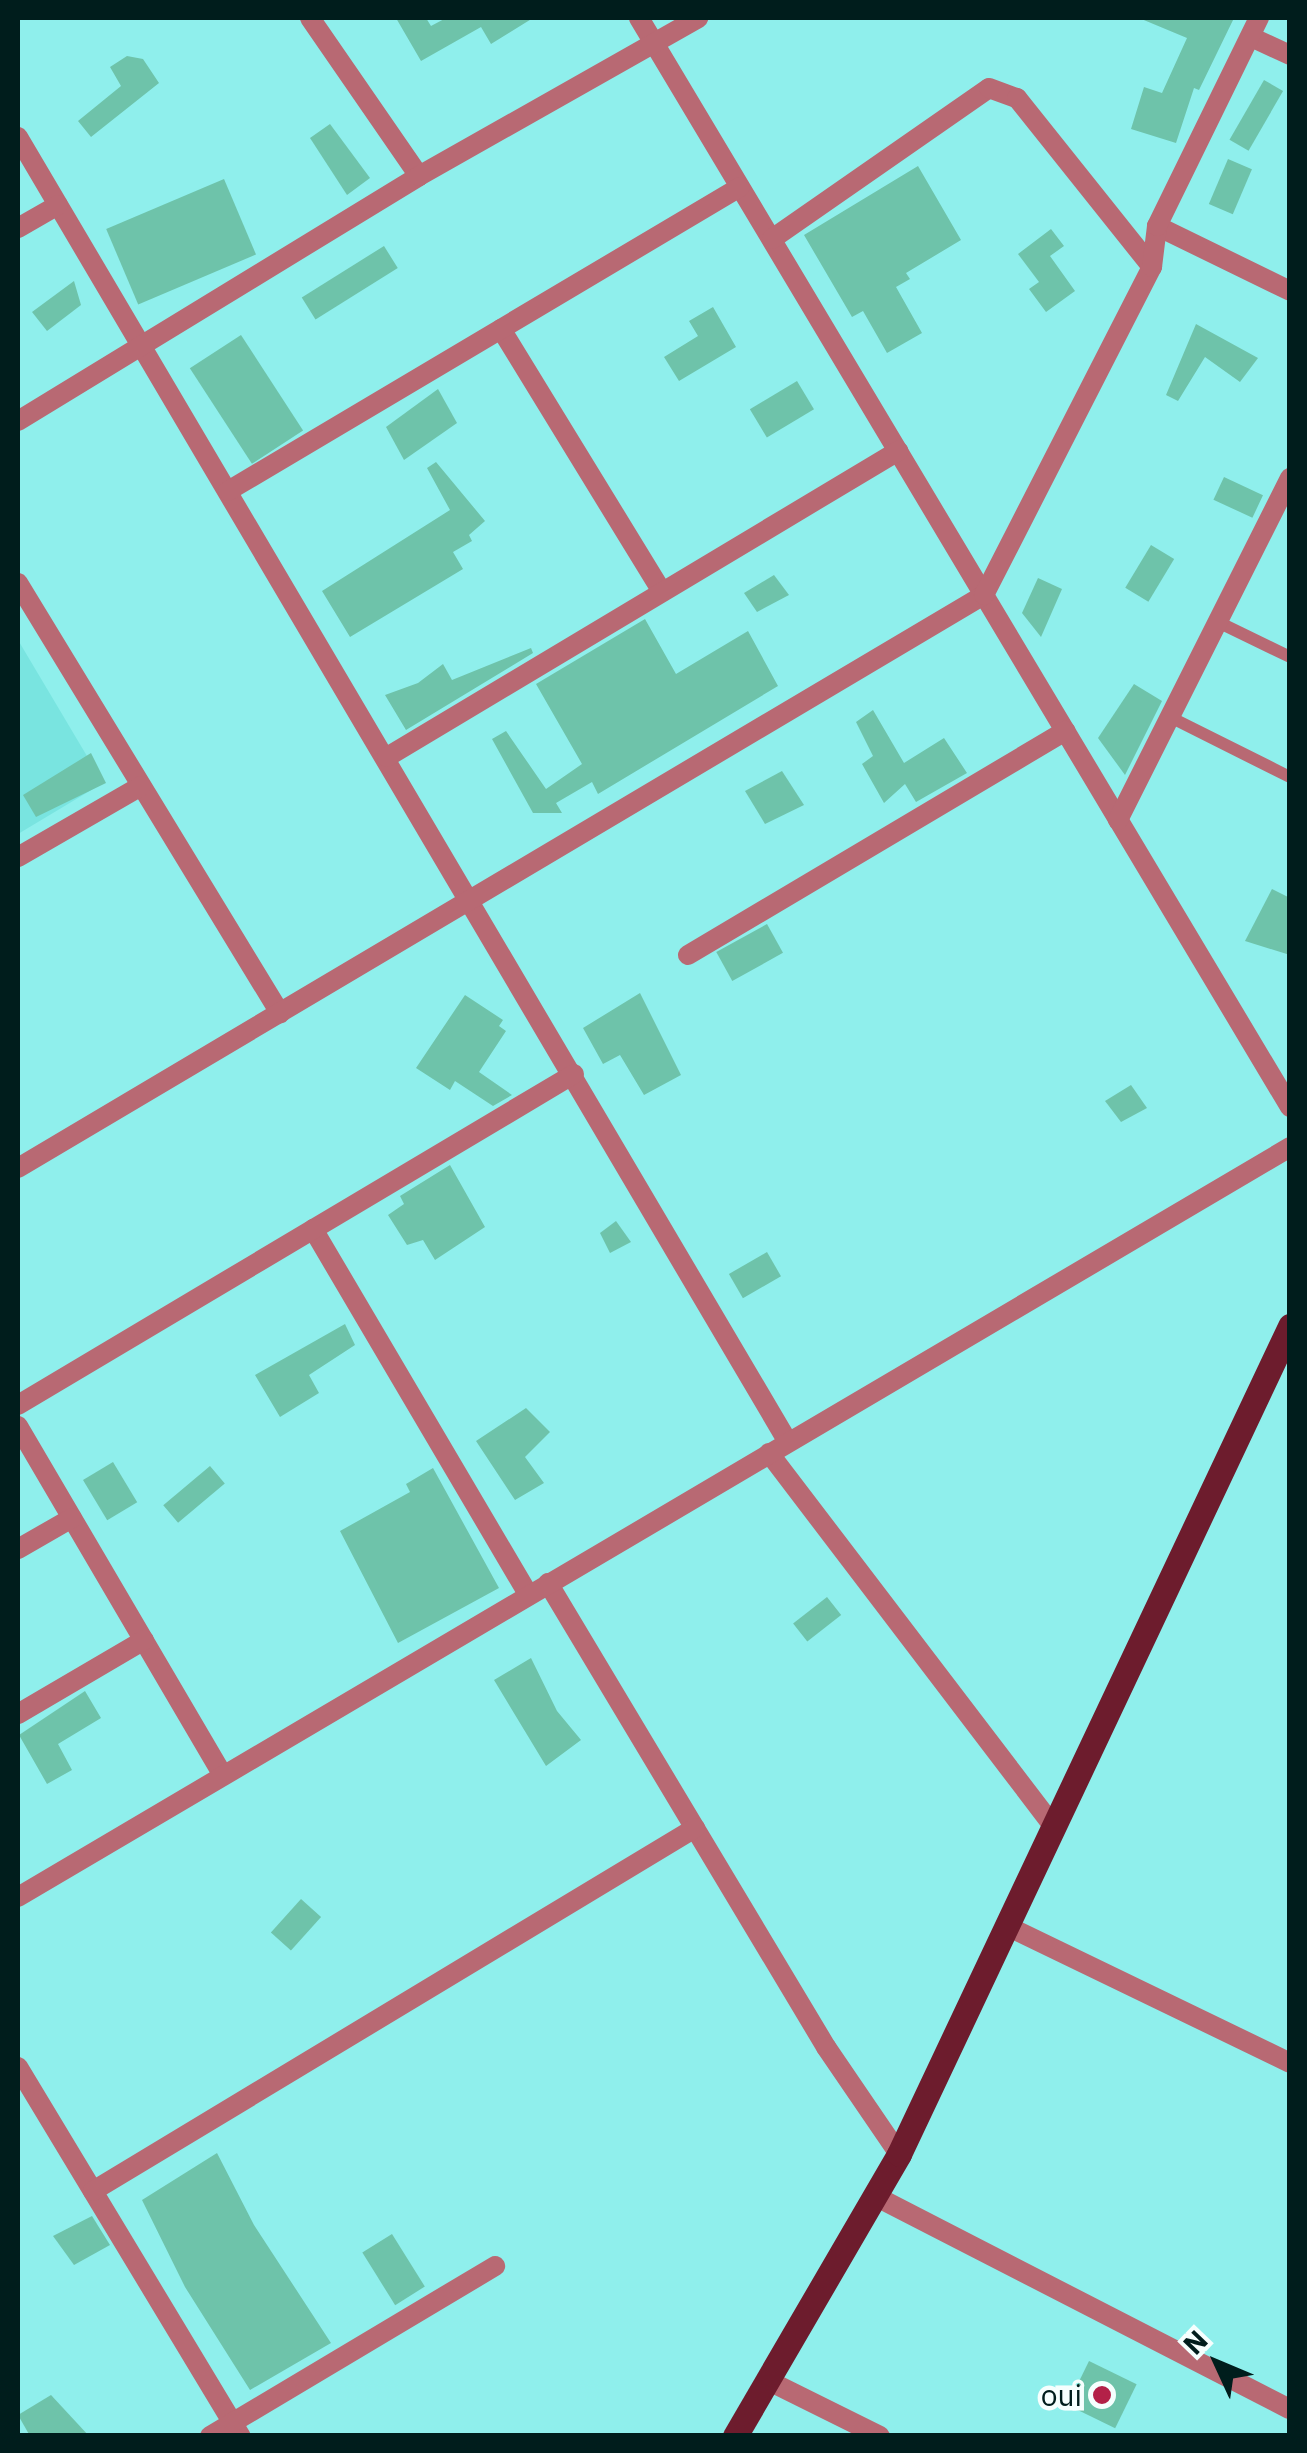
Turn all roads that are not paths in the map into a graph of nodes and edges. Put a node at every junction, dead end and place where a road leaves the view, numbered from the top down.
1 (310, 18) edge
2 (639, 18) edge
3 (698, 18) edge
4 (1255, 27) edge
5 (654, 43) junction
6 (1290, 55) edge
7 (18, 137) edge
8 (418, 176) junction
9 (740, 187) junction
10 (58, 204) junction
11 (1158, 226) junction
12 (18, 228) edge
13 (772, 239) junction
14 (1152, 266) junction
15 (1290, 291) edge
16 (501, 329) junction
17 (142, 347) junction
18 (18, 421) edge
19 (898, 451) junction
20 (1290, 478) edge
21 (228, 491) junction
22 (18, 582) edge
23 (662, 592) junction
24 (984, 595) junction
25 (1218, 622) junction
26 (1290, 657) edge
27 (1170, 717) junction
28 (1064, 731) junction
29 (387, 756) junction
30 (1290, 777) edge
31 (141, 786) junction
32 (1118, 820) junction
33 (18, 857) edge
34 (472, 899) junction
35 (688, 955) dead end
36 (280, 1013) junction
37 (574, 1074) junction
38 (1290, 1107) edge
39 (1290, 1146) edge
40 (18, 1168) edge
41 (314, 1229) junction
42 (1290, 1326) edge
43 (18, 1406) edge
44 (18, 1426) edge
45 (788, 1442) junction
46 (769, 1453) junction
47 (72, 1518) junction
48 (18, 1549) edge
49 (548, 1584) junction
50 (529, 1595) junction
51 (144, 1640) junction
52 (18, 1714) edge
53 (224, 1775) junction
54 (1054, 1827) junction
55 (695, 1828) junction
56 (18, 1897) edge
57 (1007, 1926) junction
58 (1290, 2063) edge
59 (18, 2067) edge
60 (899, 2154) junction
61 (92, 2191) junction
62 (875, 2196) junction
63 (495, 2266) dead end
64 (767, 2380) junction
65 (1290, 2409) edge
66 (237, 2429) edge
67 (210, 2436) edge
68 (735, 2436) edge
69 (880, 2436) edge

1 - 8 street
2 - 5 street
3 - 5 street
4 - 6 street
4 - 11 street
5 - 8 street
5 - 9 street
7 - 10 street
8 - 17 street
9 - 13 street
9 - 16 street
10 - 12 street
10 - 17 street
11 - 14 street
11 - 15 street
13 - 14 street
13 - 19 street
14 - 24 street
16 - 21 street
16 - 23 street
17 - 18 street
17 - 21 street
19 - 23 street
19 - 24 street
20 - 25 street
21 - 29 street
22 - 31 street
23 - 29 street
24 - 28 street
24 - 34 street
25 - 26 lane
25 - 27 street
27 - 30 lane
27 - 32 street
28 - 32 street
28 - 35 street
29 - 34 street
31 - 33 street
31 - 36 street
32 - 38 street
34 - 36 street
34 - 37 street
36 - 40 street
37 - 41 street
37 - 45 street
39 - 45 street
41 - 43 street
41 - 50 street
42 - 54 main road
44 - 47 street
45 - 46 street
46 - 49 street
46 - 54 street
47 - 48 street
47 - 51 street
49 - 50 street
49 - 55 street
50 - 53 street
51 - 52 street
51 - 53 street
53 - 56 street
54 - 57 main road
55 - 60 street
55 - 61 street
57 - 58 street
57 - 60 main road
59 - 61 street
60 - 62 main road
61 - 66 street
62 - 64 main road
62 - 65 street
63 - 66 street
64 - 68 main road
64 - 69 street
66 - 67 street

